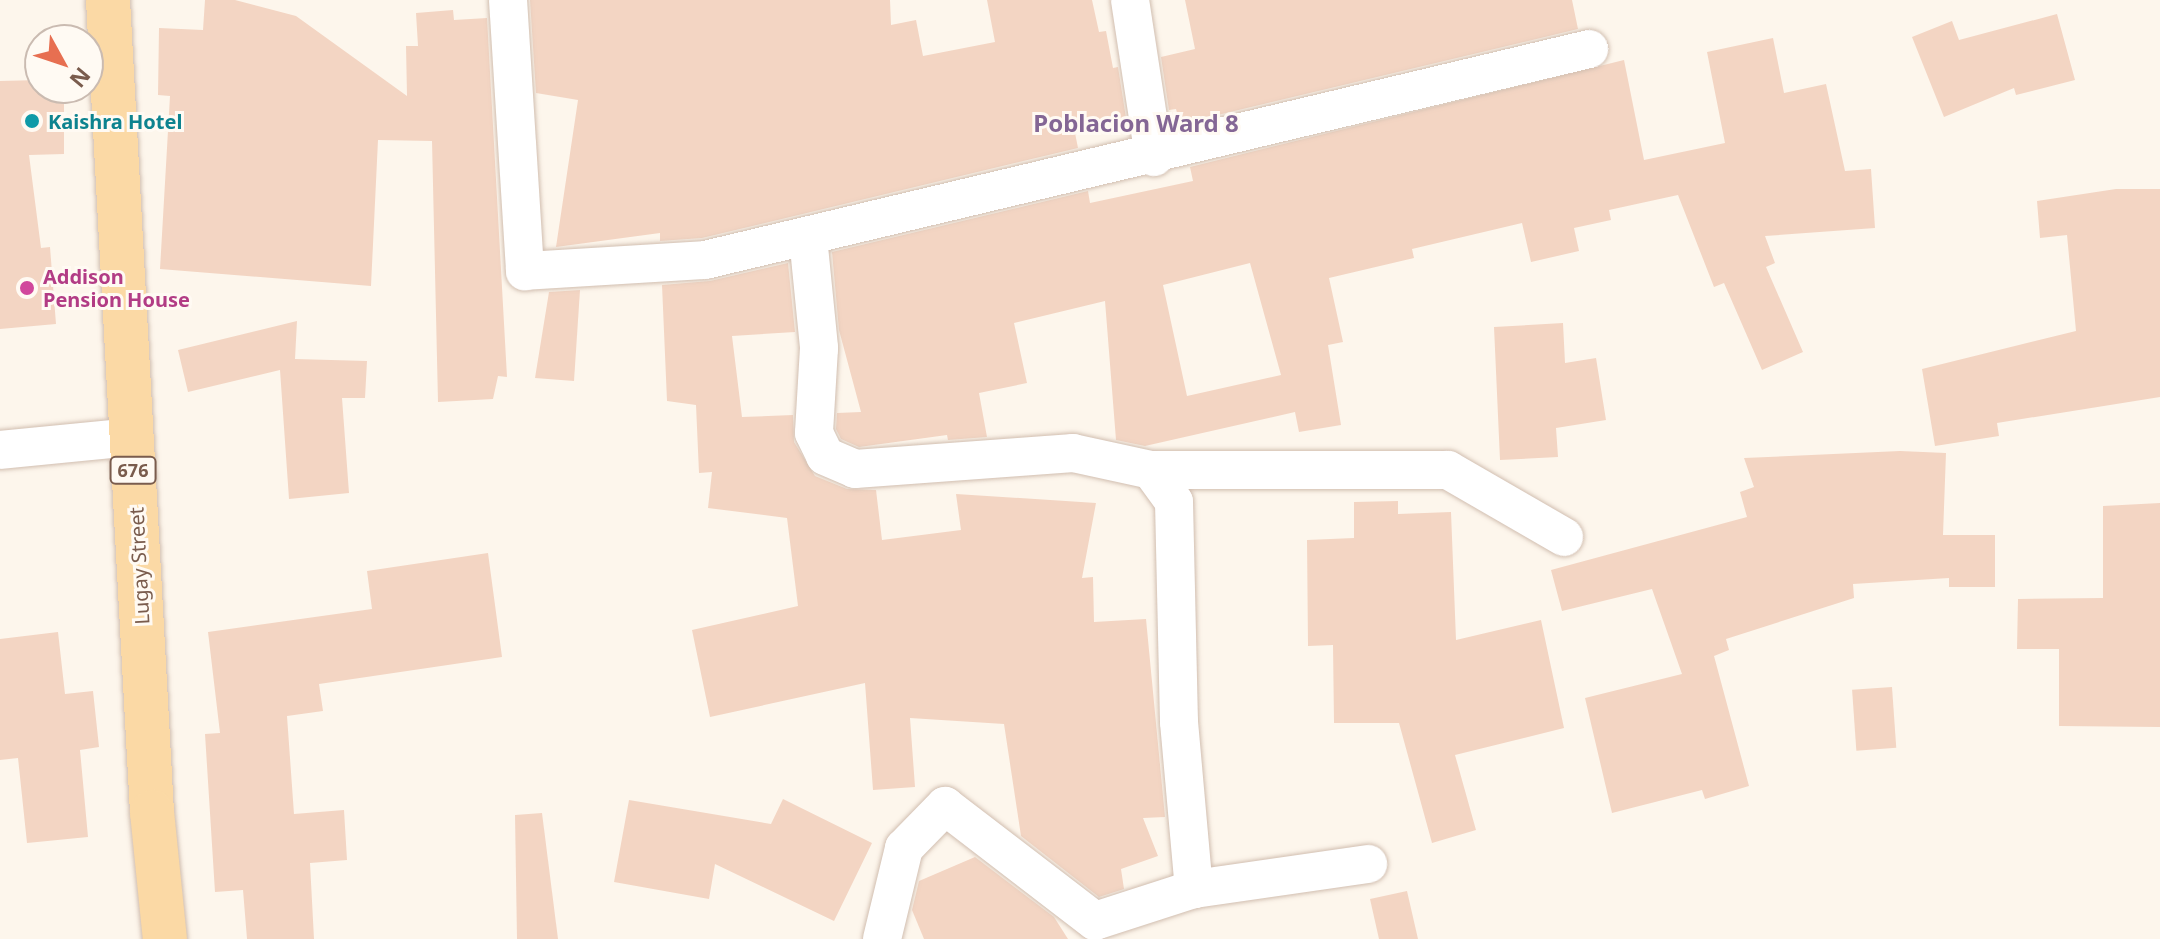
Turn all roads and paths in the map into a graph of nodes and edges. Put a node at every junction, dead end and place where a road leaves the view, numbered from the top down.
1 (108, 0) edge
2 (508, 0) edge
3 (1130, 0) edge
4 (1589, 49) dead end
5 (1154, 157) junction
6 (808, 237) junction
7 (132, 437) junction
8 (0, 450) edge
9 (1151, 470) junction
10 (1564, 537) dead end
11 (1368, 864) dead end
12 (1194, 889) junction
13 (165, 939) edge
14 (882, 939) edge

1 - 7 main road, Lugay Street / 676
2 - 6 street
3 - 5 street
4 - 5 street
5 - 6 street
6 - 9 street
7 - 8 street
7 - 13 main road, Lugay Street / 676
9 - 10 street
9 - 12 street
11 - 12 street
12 - 14 street

